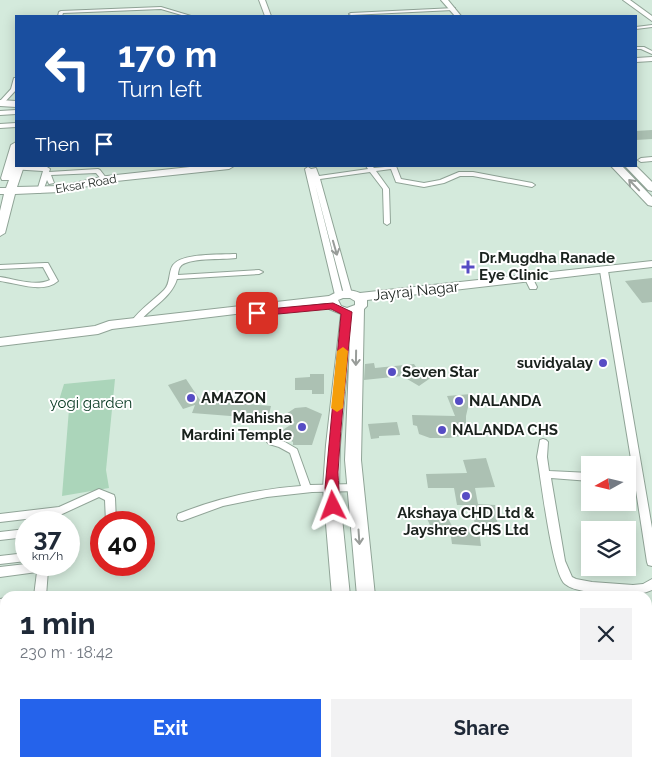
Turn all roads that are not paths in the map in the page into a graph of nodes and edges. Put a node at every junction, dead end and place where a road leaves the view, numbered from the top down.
1 (262, 0) edge
2 (436, 0) edge
3 (444, 0) edge
4 (155, 4) dead end
5 (636, 4) edge
6 (161, 8) junction
7 (102, 10) junction
8 (444, 10) junction
9 (451, 13) edge
10 (351, 14) dead end
11 (391, 14) edge
12 (60, 15) edge
13 (100, 15) edge
14 (186, 15) edge
15 (268, 15) edge
16 (652, 15) edge
17 (652, 19) edge
18 (652, 26) edge
19 (637, 28) edge
20 (637, 48) edge
21 (652, 53) edge
22 (652, 60) edge
23 (637, 61) edge
24 (15, 84) edge
25 (1, 103) edge
26 (15, 104) edge
27 (15, 112) edge
28 (0, 113) edge
29 (0, 126) edge
30 (15, 126) edge
31 (652, 159) edge
32 (641, 160) dead end
33 (16, 167) edge
34 (220, 167) edge
35 (617, 167) edge
36 (631, 167) edge
37 (370, 168) edge
38 (311, 169) dead end
39 (104, 179) junction
40 (315, 182) junction
41 (52, 183) dead end
42 (532, 185) dead end
43 (652, 188) edge
44 (40, 191) junction
45 (3, 192) edge
46 (652, 203) edge
47 (323, 219) junction
48 (387, 223) dead end
49 (1, 226) edge
50 (322, 229) junction
51 (330, 229) junction
52 (233, 256) dead end
53 (652, 264) edge
54 (0, 267) edge
55 (332, 268) junction
56 (341, 268) junction
57 (642, 270) edge
58 (259, 272) dead end
59 (605, 274) junction
60 (175, 277) junction
61 (0, 279) edge
62 (347, 302) junction
63 (251, 311) junction
64 (135, 322) junction
65 (98, 330) junction
66 (0, 342) edge
67 (272, 442) dead end
68 (543, 442) dead end
69 (545, 474) junction
70 (581, 476) edge
71 (636, 481) edge
72 (640, 481) junction
73 (331, 488) junction
74 (356, 488) junction
75 (307, 490) junction
76 (111, 511) edge
77 (182, 517) dead end
78 (0, 518) edge
79 (15, 534) edge
80 (0, 536) edge
81 (15, 558) edge
82 (0, 560) edge
83 (652, 562) edge
84 (0, 572) edge
85 (652, 584) edge
86 (41, 591) edge
87 (341, 591) edge
88 (366, 591) edge

1 - 15 street
2 - 8 street
3 - 9 street
4 - 6 street
5 - 16 street
5 - 17 street
6 - 7 street
6 - 14 street
7 - 12 street
7 - 13 street
8 - 9 street
8 - 11 street
10 - 11 street
18 - 19 street
20 - 21 street
22 - 23 street
24 - 25 street
25 - 26 street
27 - 28 street
29 - 30 street
31 - 32 street
33 - 44 street
33 - 45 street
34 - 39 street, Eksar Road
46 -> 35 street
36 - 43 street
37 - 40 street
37 - 42 street
37 - 48 street
38 - 40 street
39 - 41 street
39 - 44 street, Eksar Road
40 - 47 street
44 - 45 street, Eksar Road
45 - 49 street
47 - 50 street
47 - 51 street
50 - 51 street
50 - 55 street
51 -> 56 street
52 - 60 street
53 - 57 street, Jayraj Nagar
54 - 61 street
55 - 56 street
55 - 62 street
56 - 62 street
57 - 59 street, Jayraj Nagar
58 - 60 street
59 - 62 street, Jayraj Nagar
59 - 72 street
60 - 64 street
62 - 63 street
62 - 73 street
62 -> 74 street, Jayraj Nagar
63 - 64 street
63 - 65 street
64 - 65 street
65 - 66 street
67 - 75 street
68 - 69 street
69 - 70 street
69 - 85 street
71 - 72 street
72 - 83 street
73 - 74 street
73 - 75 street
73 - 87 street
74 -> 88 street, Jayraj Nagar
75 - 77 street
76 - 78 street
79 - 80 street
81 - 82 street
84 - 86 street

